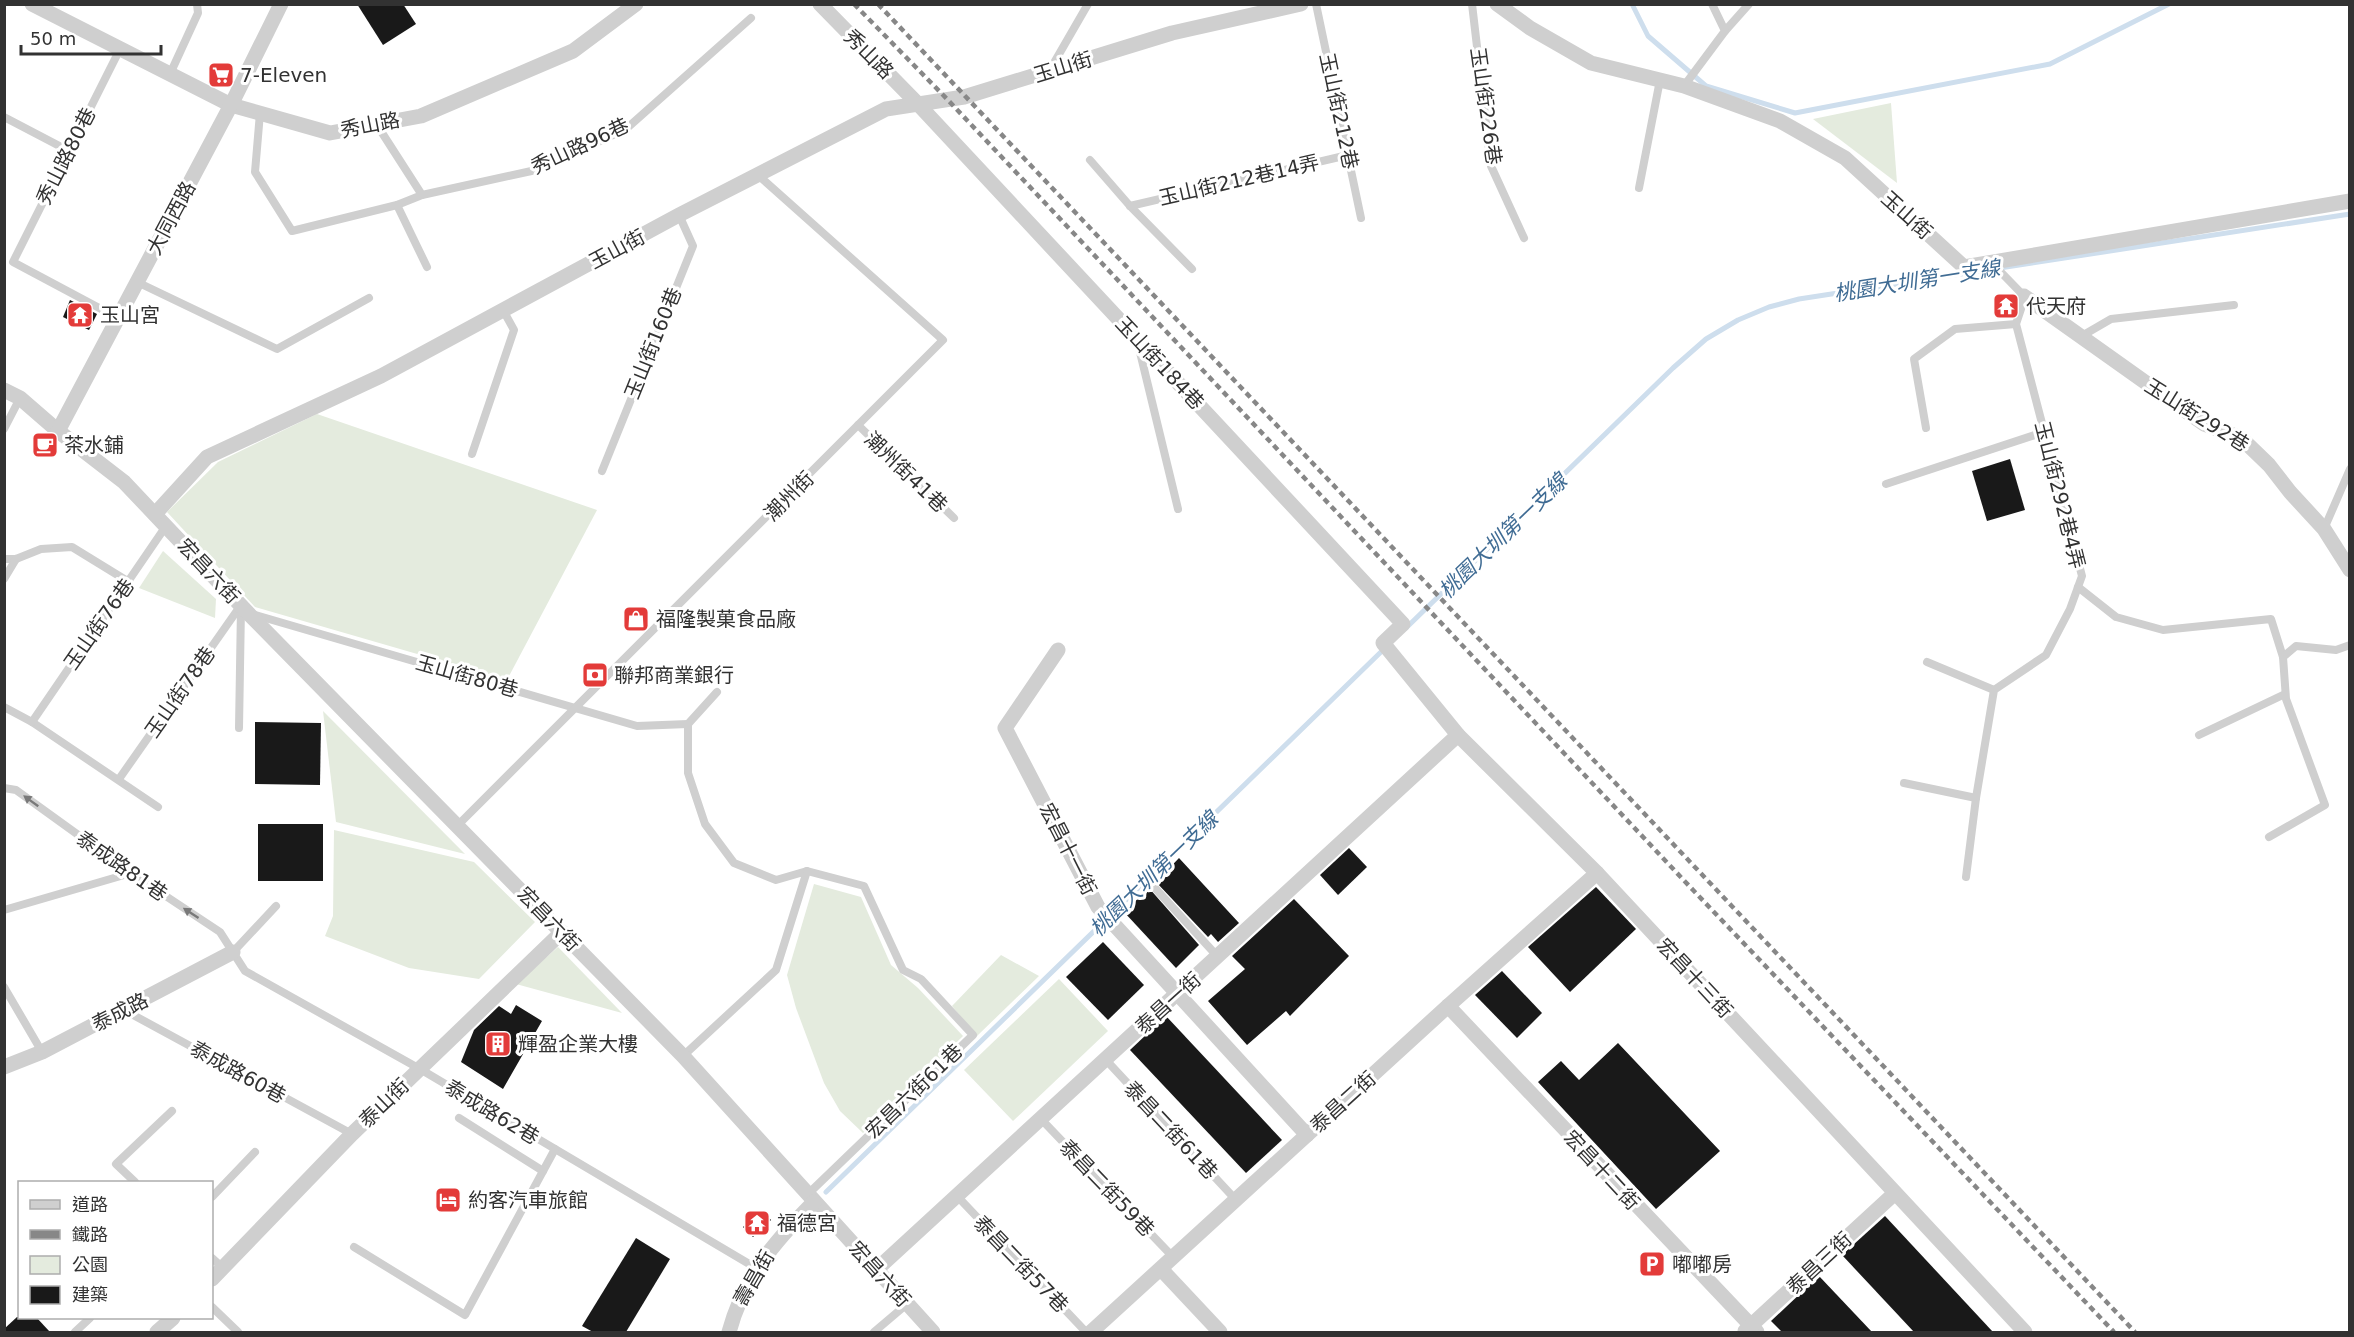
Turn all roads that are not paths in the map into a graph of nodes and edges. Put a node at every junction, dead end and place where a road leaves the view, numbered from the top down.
1 (32, 4) edge
2 (197, 4) edge
3 (281, 4) edge
4 (636, 4) edge
5 (820, 4) edge
6 (1088, 4) edge
7 (1301, 4) edge
8 (1316, 4) edge
9 (1472, 4) edge
10 (1497, 4) edge
11 (1712, 4) edge
12 (1749, 4) edge
13 (751, 18) dead end
14 (1725, 31) junction
15 (120, 49) junction
16 (1048, 72) junction
17 (170, 74) junction
18 (1660, 80) junction
19 (1686, 84) junction
20 (917, 103) junction
21 (231, 105) junction
22 (260, 113) junction
23 (4, 117) edge
24 (376, 124) junction
25 (69, 151) junction
26 (1348, 155) junction
27 (1090, 160) dead end
28 (758, 175) junction
29 (1639, 188) dead end
30 (422, 195) junction
31 (2349, 201) edge
32 (397, 206) junction
33 (1130, 206) junction
34 (679, 215) junction
35 (1361, 218) dead end
36 (1524, 238) dead end
37 (1992, 263) junction
38 (427, 267) dead end
39 (1191, 269) dead end
40 (137, 282) junction
41 (2024, 296) junction
42 (369, 298) dead end
43 (2234, 305) dead end
44 (503, 310) junction
45 (118, 318) junction
46 (2016, 324) junction
47 (2080, 337) junction
48 (1137, 338) junction
49 (4, 390) edge
50 (20, 398) junction
51 (858, 425) junction
52 (1926, 428) dead end
53 (4, 429) edge
54 (58, 431) junction
55 (2044, 432) junction
56 (472, 454) dead end
57 (2349, 469) edge
58 (602, 471) dead end
59 (1886, 484) dead end
60 (1178, 509) dead end
61 (155, 514) junction
62 (954, 518) dead end
63 (166, 526) junction
64 (2325, 529) junction
65 (4, 559) edge
66 (16, 559) junction
67 (2349, 570) edge
68 (4, 579) edge
69 (129, 582) junction
70 (2078, 587) junction
71 (245, 609) junction
72 (1402, 624) joint
73 (2349, 645) edge
74 (1058, 650) dead end
75 (2283, 657) junction
76 (1927, 662) dead end
77 (1994, 690) junction
78 (717, 692) dead end
79 (2285, 694) junction
80 (4, 707) edge
81 (577, 708) junction
82 (32, 722) junction
83 (688, 724) junction
84 (239, 728) dead end
85 (1458, 735) junction
86 (2199, 735) dead end
87 (119, 779) junction
88 (1904, 783) dead end
89 (4, 788) edge
90 (1976, 798) junction
91 (158, 807) dead end
92 (457, 826) junction
93 (2269, 837) dead end
94 (807, 871) junction
95 (131, 873) junction
96 (1597, 873) junction
97 (1966, 877) dead end
98 (1155, 888) dead end
99 (276, 906) dead end
100 (4, 910) edge
101 (562, 932) junction
102 (233, 952) junction
103 (1218, 957) junction
104 (4, 987) edge
105 (1178, 994) junction
106 (1448, 1006) junction
107 (124, 1010) junction
108 (42, 1052) junction
109 (683, 1056) junction
110 (1106, 1060) junction
111 (4, 1067) edge
112 (420, 1069) junction
113 (172, 1111) dead end
114 (459, 1118) dead end
115 (1041, 1119) junction
116 (352, 1134) junction
117 (1307, 1135) junction
118 (555, 1149) junction
119 (255, 1152) dead end
120 (543, 1171) junction
121 (134, 1181) edge
122 (1895, 1193) junction
123 (213, 1196) edge
124 (957, 1196) junction
125 (1236, 1200) junction
126 (814, 1203) junction
127 (354, 1247) dead end
128 (1173, 1257) junction
129 (215, 1268) edge
130 (756, 1268) junction
131 (1161, 1269) junction
132 (876, 1270) junction
133 (907, 1304) junction
134 (213, 1308) edge
135 (88, 1319) edge
136 (170, 1319) edge
137 (1750, 1330) edge
138 (75, 1332) edge
139 (157, 1332) edge
140 (238, 1332) edge
141 (729, 1332) edge
142 (874, 1332) edge
143 (933, 1332) edge
144 (1086, 1332) edge
145 (1091, 1332) edge
146 (1220, 1332) edge
147 (2025, 1332) edge

1 - 15 street, 秀山路
2 - 17 lane
3 - 21 street, 大同西路
4 - 24 street, 秀山路
5 - 20 street, 秀山路
6 - 16 lane
7 - 16 street, 玉山街
8 - 26 lane, 玉山街212巷
9 - 36 lane, 玉山街226巷
10 - 18 street, 玉山街
11 - 14 lane
12 - 14 lane
13 - 30 lane, 秀山路96巷
14 - 19 lane
15 - 17 street, 秀山路
15 - 25 lane, 秀山路80巷
16 - 20 street, 玉山街
17 - 21 street, 秀山路
18 - 19 street, 玉山街
18 - 29 lane
19 - 37 street, 玉山街
20 - 28 street, 玉山街
20 - 48 street, 玉山街184巷
21 - 22 street, 秀山路
21 - 40 street, 大同西路
22 - 24 street, 秀山路
22 - 32 lane, 秀山路96巷
23 - 25 lane
24 - 30 lane
25 - 45 lane, 秀山路80巷
26 - 33 lane, 玉山街212巷14弄
26 - 35 lane, 玉山街212巷
27 - 33 lane
28 - 34 street, 玉山街
28 - 51 lane, 潮州街
30 - 32 lane, 秀山路96巷
31 - 37 street, 玉山街
32 - 38 lane
33 - 39 lane
34 - 44 street, 玉山街
34 - 58 lane, 玉山街160巷
37 - 41 lane, 玉山街292巷
40 - 42 lane
40 - 45 street, 大同西路
41 - 46 lane
41 - 47 street, 玉山街292巷
43 - 47 lane
44 - 56 lane
44 - 61 street, 玉山街
45 - 54 street, 大同西路
46 - 52 lane
46 - 55 lane, 玉山街292巷4弄
47 - 64 street, 玉山街292巷
48 - 60 lane
48 - 72 street, 玉山街184巷
49 - 50 street
50 - 53 lane
50 - 54 street
51 - 62 lane, 潮州街41巷
51 - 81 lane, 潮州街
54 - 61 street
55 - 59 lane
55 - 70 lane, 玉山街292巷4弄
57 - 64 lane
61 - 63 street, 宏昌六街
63 - 69 lane, 玉山街76巷
63 - 71 street, 宏昌六街
64 - 67 street, 玉山街292巷
65 - 66 lane
66 - 68 lane
66 - 69 lane
69 - 82 lane, 玉山街76巷
70 - 75 lane
70 - 77 lane, 玉山街292巷4弄
71 - 81 lane, 玉山街80巷
71 - 84 lane
71 - 87 lane, 玉山街78巷
71 - 92 street, 宏昌六街
72 - 85 street, 宏昌十三街
73 - 75 lane
74 - 105 street, 宏昌十一街
75 - 79 lane
76 - 77 lane
77 - 90 lane
78 - 83 lane
79 - 86 lane
79 - 93 lane
80 - 82 lane
81 - 83 lane, 玉山街80巷
81 - 92 lane, 潮州街
82 - 87 lane
83 - 94 lane
85 - 96 street, 宏昌十三街
85 - 103 street, 泰昌一街
87 - 91 lane
88 - 90 lane
95 -> 89 lane, 泰成路81巷
90 - 97 lane
92 - 101 street, 宏昌六街
94 - 109 lane
94 - 126 lane, 宏昌六街61巷
95 - 100 lane
102 -> 95 lane, 泰成路81巷
96 - 106 street, 泰昌二街
96 - 122 street, 宏昌十三街
98 - 103 lane
99 - 102 lane
101 - 109 street, 宏昌六街
101 - 112 street, 泰山街
102 - 107 street, 泰成路
102 - 112 lane, 泰成路62巷
103 - 105 street, 泰昌一街
104 - 108 lane
105 - 110 street, 泰昌一街
105 - 117 street, 宏昌十一街
106 - 117 street, 泰昌二街
106 - 137 street, 宏昌十二街
107 - 108 street, 泰成路
107 - 116 lane, 泰成路60巷
108 - 111 street, 泰成路
109 - 126 street, 宏昌六街
110 - 115 street, 泰昌一街
110 - 125 lane, 泰昌二街61巷
112 - 116 street, 泰山街
112 - 118 lane, 泰成路62巷
113 - 121 lane
114 - 120 lane
115 - 124 street, 泰昌一街
115 - 128 lane, 泰昌二街59巷
116 - 129 street, 泰山街
117 - 125 street, 泰昌二街
118 - 120 lane
118 - 130 lane, 泰成路62巷
119 - 123 lane
120 - 127 lane
122 - 137 street, 泰昌三街
122 - 147 street, 宏昌十三街
124 - 132 street, 泰昌一街
124 - 144 lane, 泰昌二街57巷
125 - 128 street, 泰昌二街
126 - 130 street, 壽昌街
126 - 132 street, 宏昌六街
128 - 131 street, 泰昌二街
130 - 141 street, 壽昌街
131 - 145 street, 泰昌二街
131 - 146 street
132 - 133 street, 宏昌六街
133 - 142 lane
133 - 143 street, 宏昌六街
134 - 140 lane
135 - 138 lane
136 - 139 street

